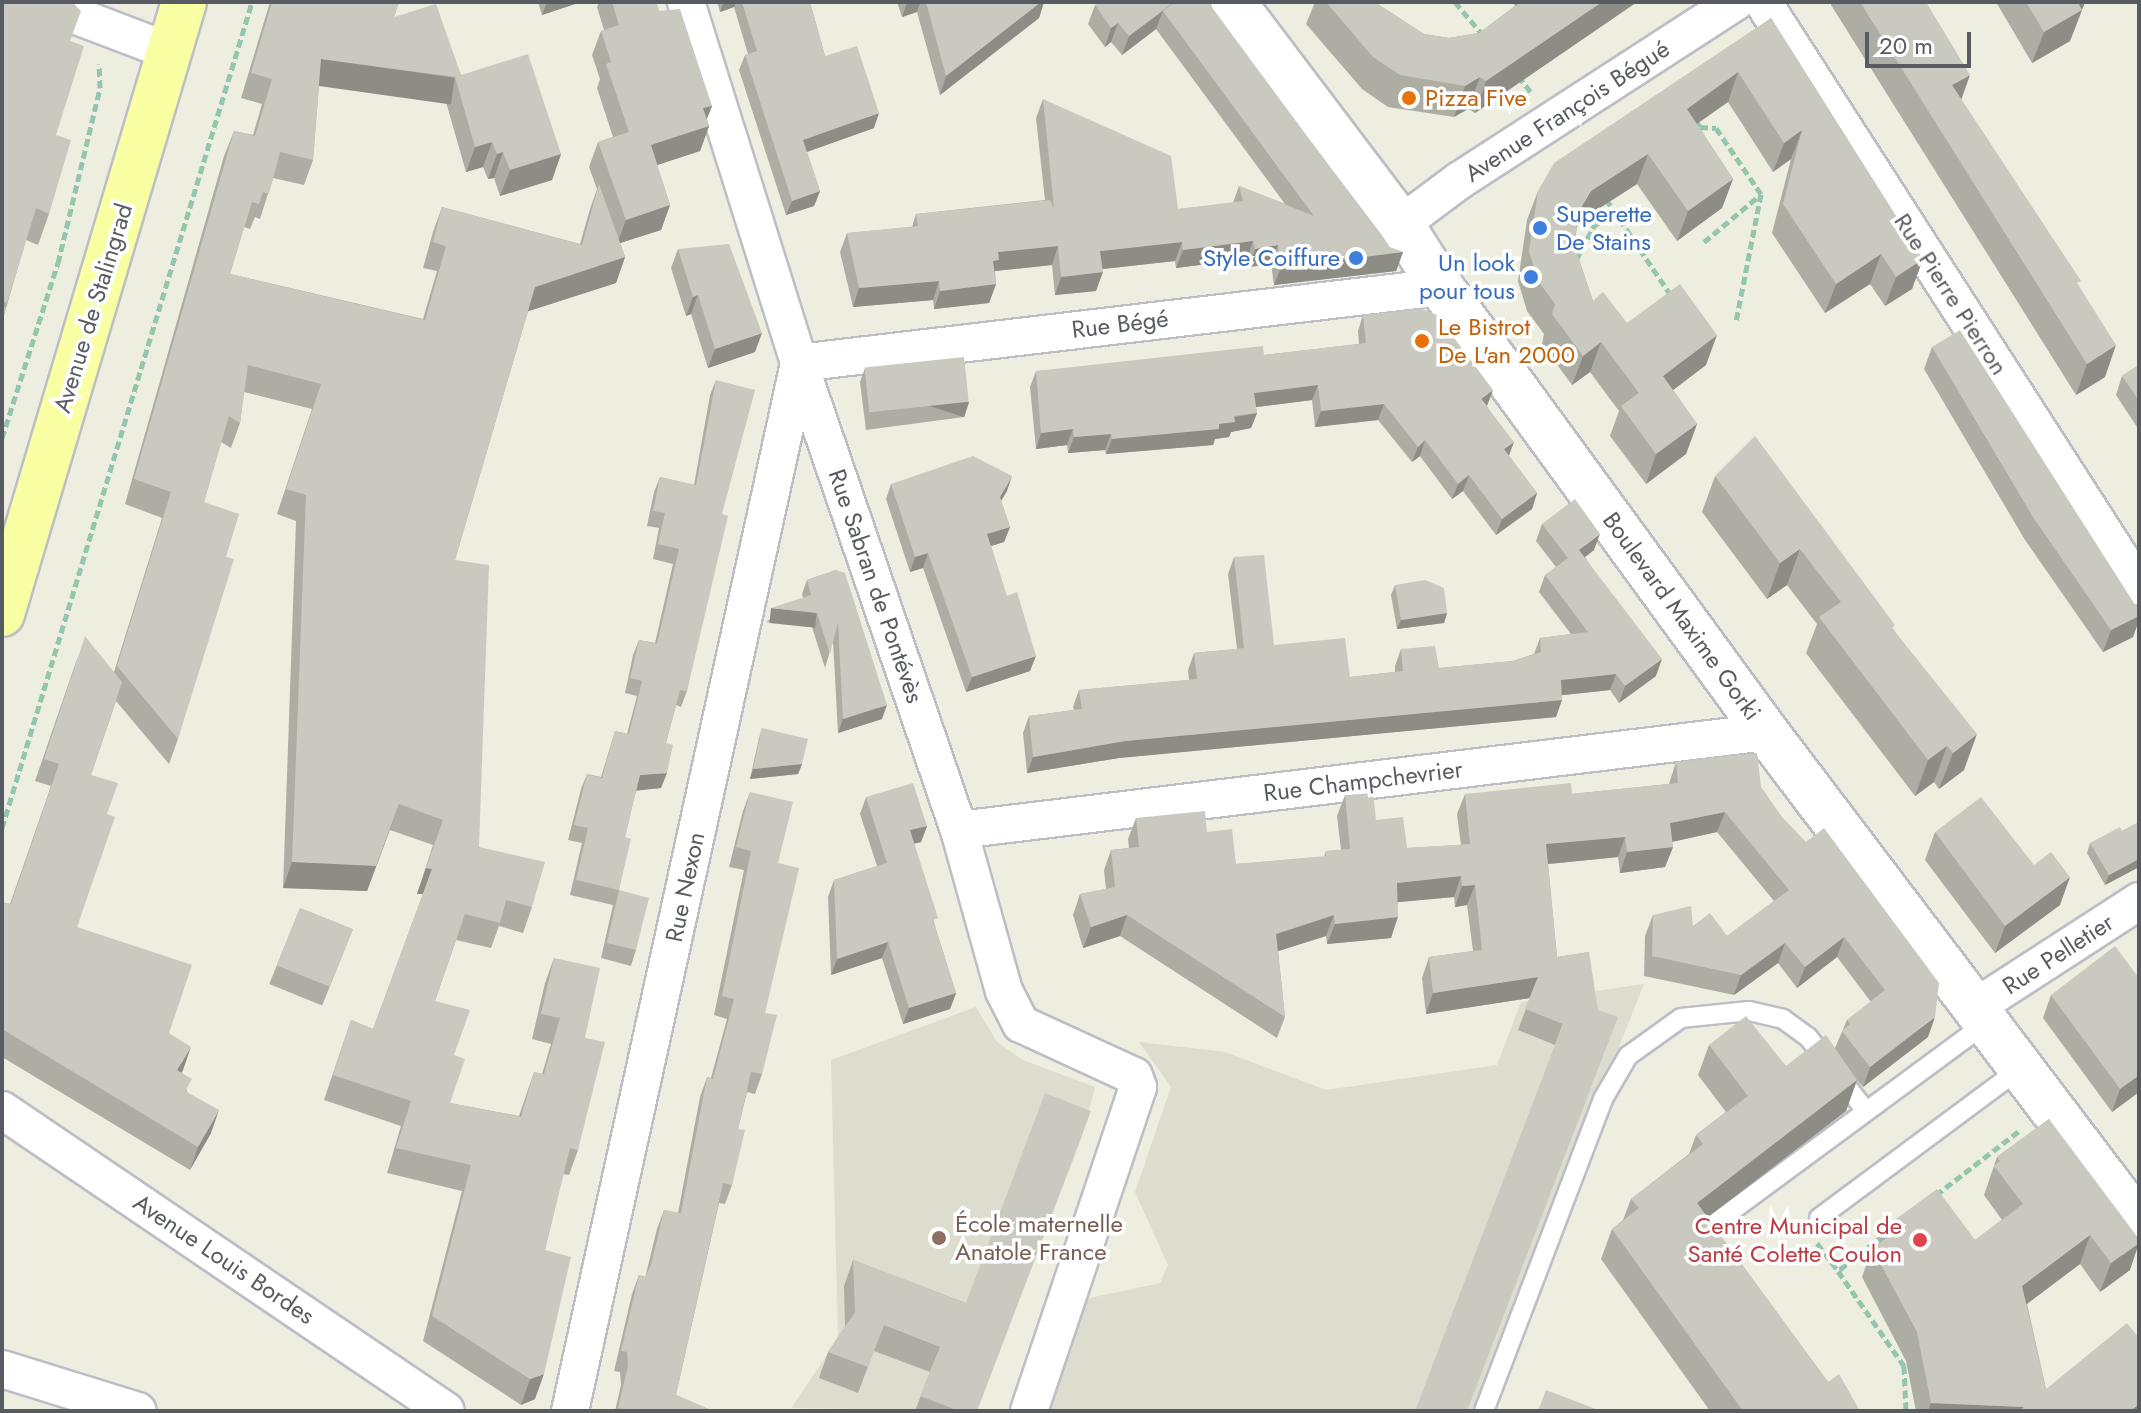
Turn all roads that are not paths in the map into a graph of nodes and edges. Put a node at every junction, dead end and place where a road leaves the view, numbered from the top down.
1 (60, 2) edge
2 (184, 2) edge
3 (686, 2) edge
4 (1233, 2) edge
5 (1735, 2) edge
6 (1763, 2) edge
7 (169, 51) junction
8 (1401, 224) junction
9 (1441, 287) junction
10 (799, 363) junction
11 (2139, 587) edge
12 (2, 614) edge
13 (1766, 732) junction
14 (959, 830) junction
15 (2139, 901) edge
16 (1982, 1014) junction
17 (2021, 1068) junction
18 (2, 1110) edge
19 (1866, 1111) junction
20 (1819, 1218) dead end
21 (2139, 1224) edge
22 (1721, 1262) edge
23 (2, 1369) edge
24 (138, 1411) edge
25 (446, 1411) edge
26 (570, 1411) edge
27 (1029, 1411) edge
28 (1484, 1411) edge

1 - 7 street
2 - 7 main road, Avenue de Stalingrad
3 - 10 street, Rue Sabran de Pontévès
4 - 8 main road, Boulevard Maxime Gorki
5 - 8 street, Avenue François Bégué
6 - 11 street, Rue Pierre Pierron
7 - 12 main road, Avenue de Stalingrad
8 - 9 main road, Boulevard Maxime Gorki
9 - 10 street, Rue Bégé
9 - 13 main road, Boulevard Maxime Gorki
10 - 14 street, Rue Sabran de Pontévès
10 - 26 street, Rue Nexon
13 - 14 street, Rue Champchevrier
13 - 16 main road, Boulevard Maxime Gorki
14 - 27 street, Rue Sabran de Pontévès
15 - 16 street, Rue Pelletier
16 - 17 main road, Boulevard Maxime Gorki
16 - 19 lane
17 - 20 lane
17 - 21 main road, Boulevard Maxime Gorki
18 - 25 street, Avenue Louis Bordes
19 - 22 lane
19 - 28 lane
23 - 24 street

